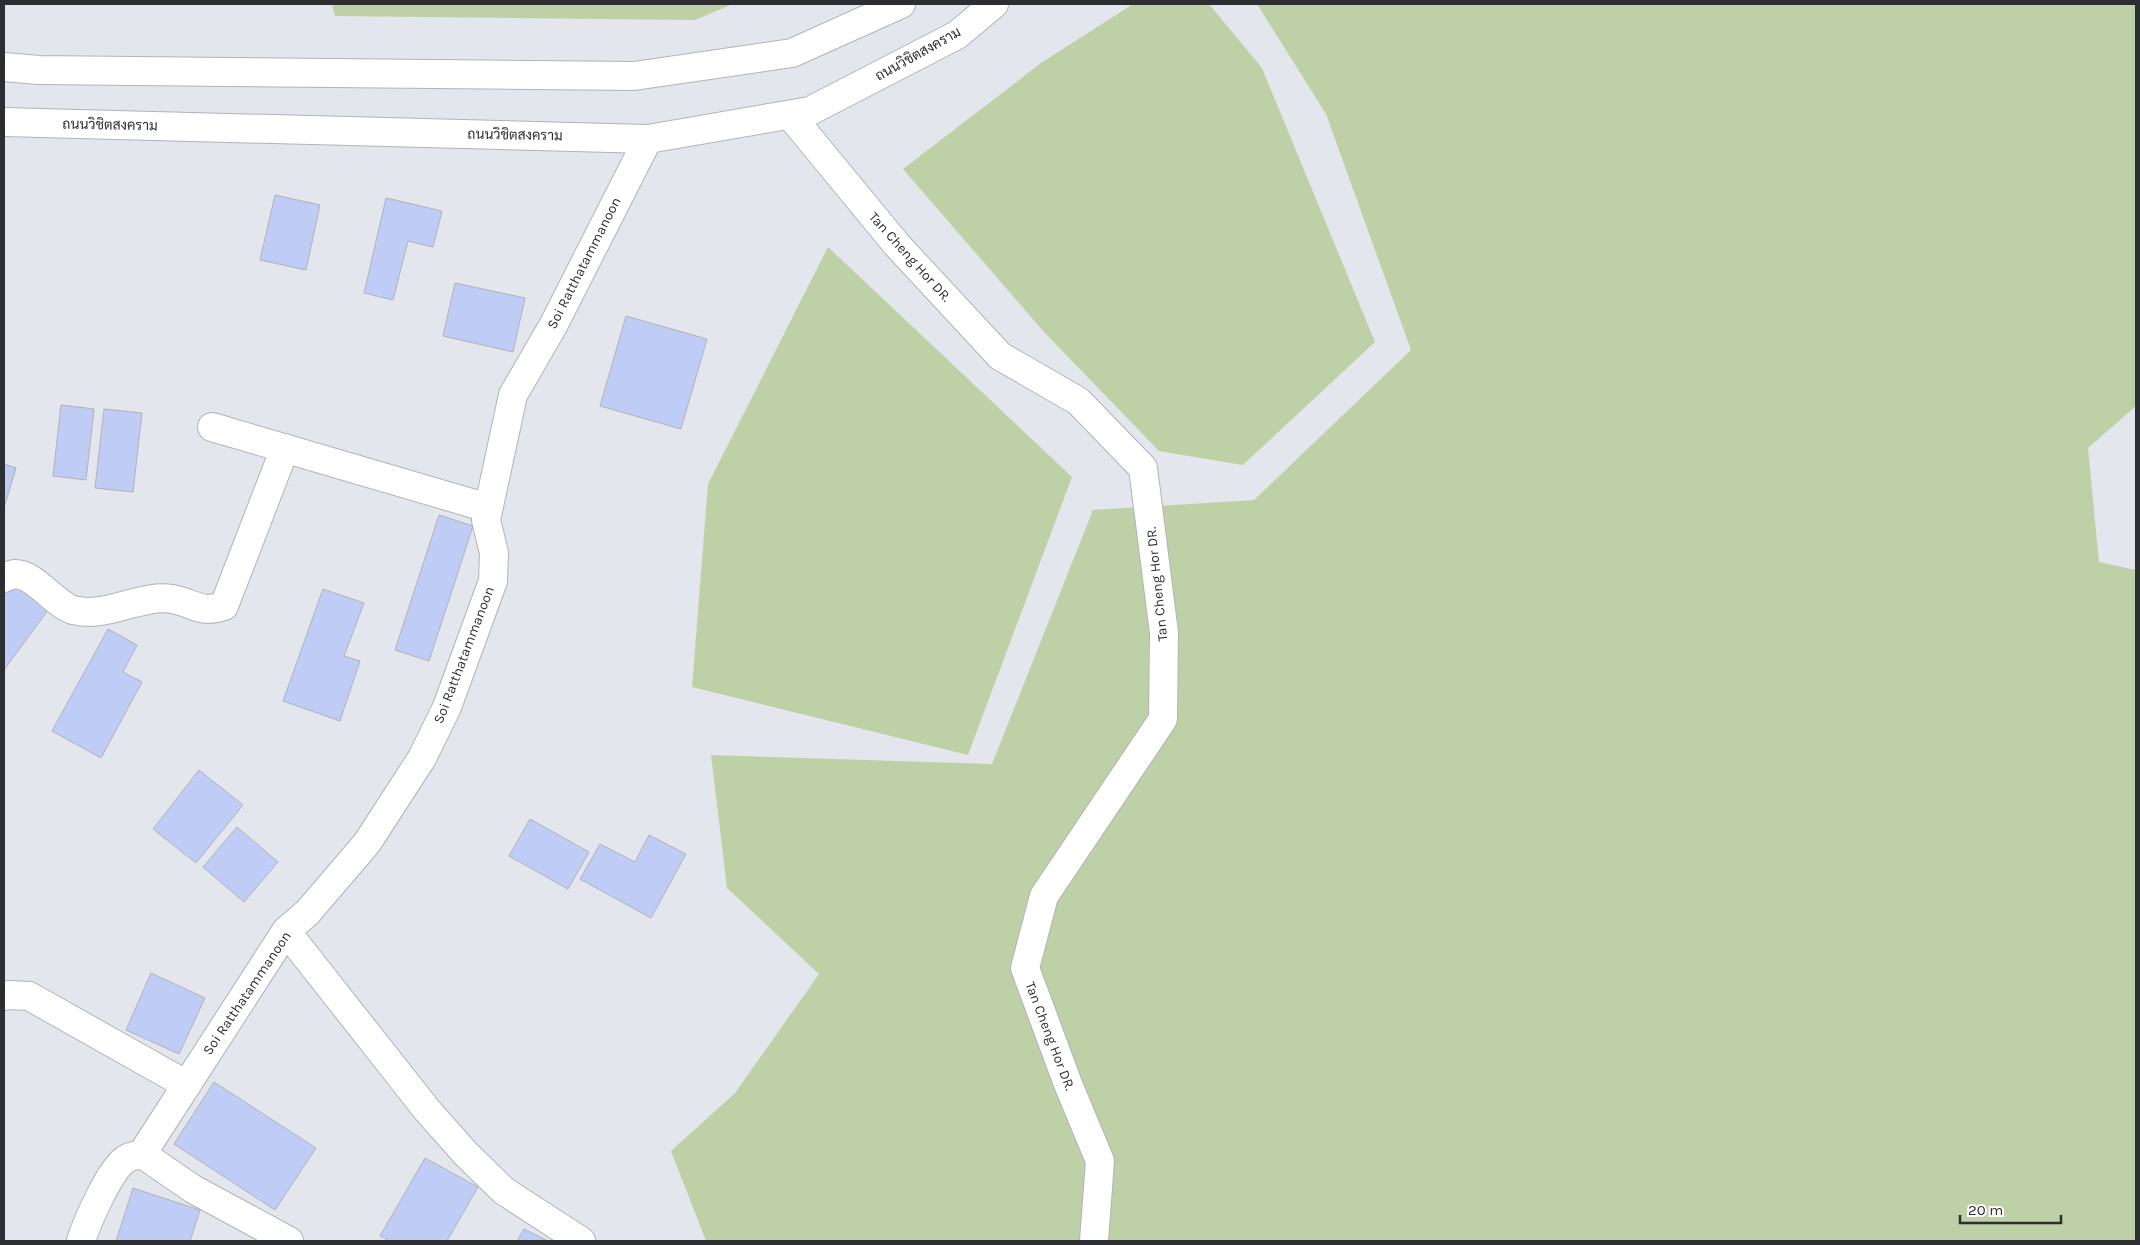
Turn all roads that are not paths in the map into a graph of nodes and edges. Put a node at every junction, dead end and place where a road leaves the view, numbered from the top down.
1 (901, 4) edge
2 (994, 4) edge
3 (4, 67) edge
4 (790, 115) junction
5 (4, 122) edge
6 (648, 139) junction
7 (212, 427) dead end
8 (285, 448) junction
9 (488, 508) junction
10 (4, 578) edge
11 (286, 931) junction
12 (4, 996) edge
13 (187, 1085) junction
14 (142, 1154) junction
15 (82, 1241) edge
16 (289, 1241) edge
17 (582, 1241) edge
18 (1094, 1241) edge

1 - 3 street
2 - 4 street, ถนนวิชิตสงคราม
4 - 6 street, ถนนวิชิตสงคราม
4 - 18 street, Tan Cheng Hor DR.
5 - 6 street, ถนนวิชิตสงคราม
6 - 9 street, Soi Ratthatammanoon
7 - 8 street
8 - 9 street
8 - 10 street
9 - 11 street, Soi Ratthatammanoon
11 - 13 street, Soi Ratthatammanoon
11 - 17 street
12 - 13 street
13 - 14 street, Soi Ratthatammanoon
14 - 15 street
14 - 16 street

